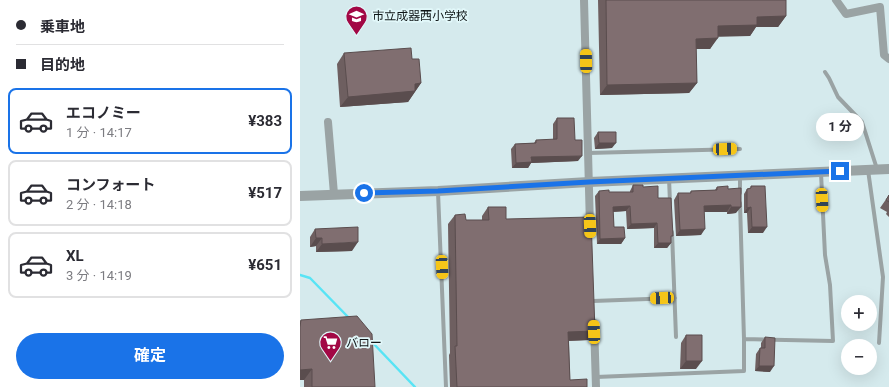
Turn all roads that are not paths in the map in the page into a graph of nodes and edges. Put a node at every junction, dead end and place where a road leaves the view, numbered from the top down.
1 (584, 0) edge
2 (836, 0) edge
3 (889, 59) edge
4 (825, 72) dead end
5 (328, 122) dead end
6 (740, 149) dead end
7 (588, 153) junction
8 (889, 169) edge
9 (872, 170) junction
10 (821, 172) junction
11 (740, 175) junction
12 (669, 178) junction
13 (589, 182) junction
14 (438, 191) junction
15 (334, 194) junction
16 (300, 196) edge
17 (671, 208) edge
18 (672, 230) edge
19 (591, 237) edge
20 (675, 298) junction
21 (593, 305) joint
22 (676, 337) dead end
23 (744, 339) junction
24 (879, 343) dead end
25 (596, 377) junction
26 (446, 387) edge
27 (596, 387) edge

1 - 7 street
2 - 3 street
4 - 9 lane
5 - 15 street
6 - 7 lane
7 - 13 street
8 - 9 street
9 - 10 street
9 - 24 lane
10 - 11 street
10 - 23 lane
11 - 12 street
11 - 23 lane
12 - 13 street
12 - 17 lane
13 - 14 street
13 - 19 street
14 - 15 street
14 - 26 lane
15 - 16 street
18 - 20 lane
20 - 21 lane
20 - 22 lane
21 - 25 street
23 - 25 lane
25 - 27 street

